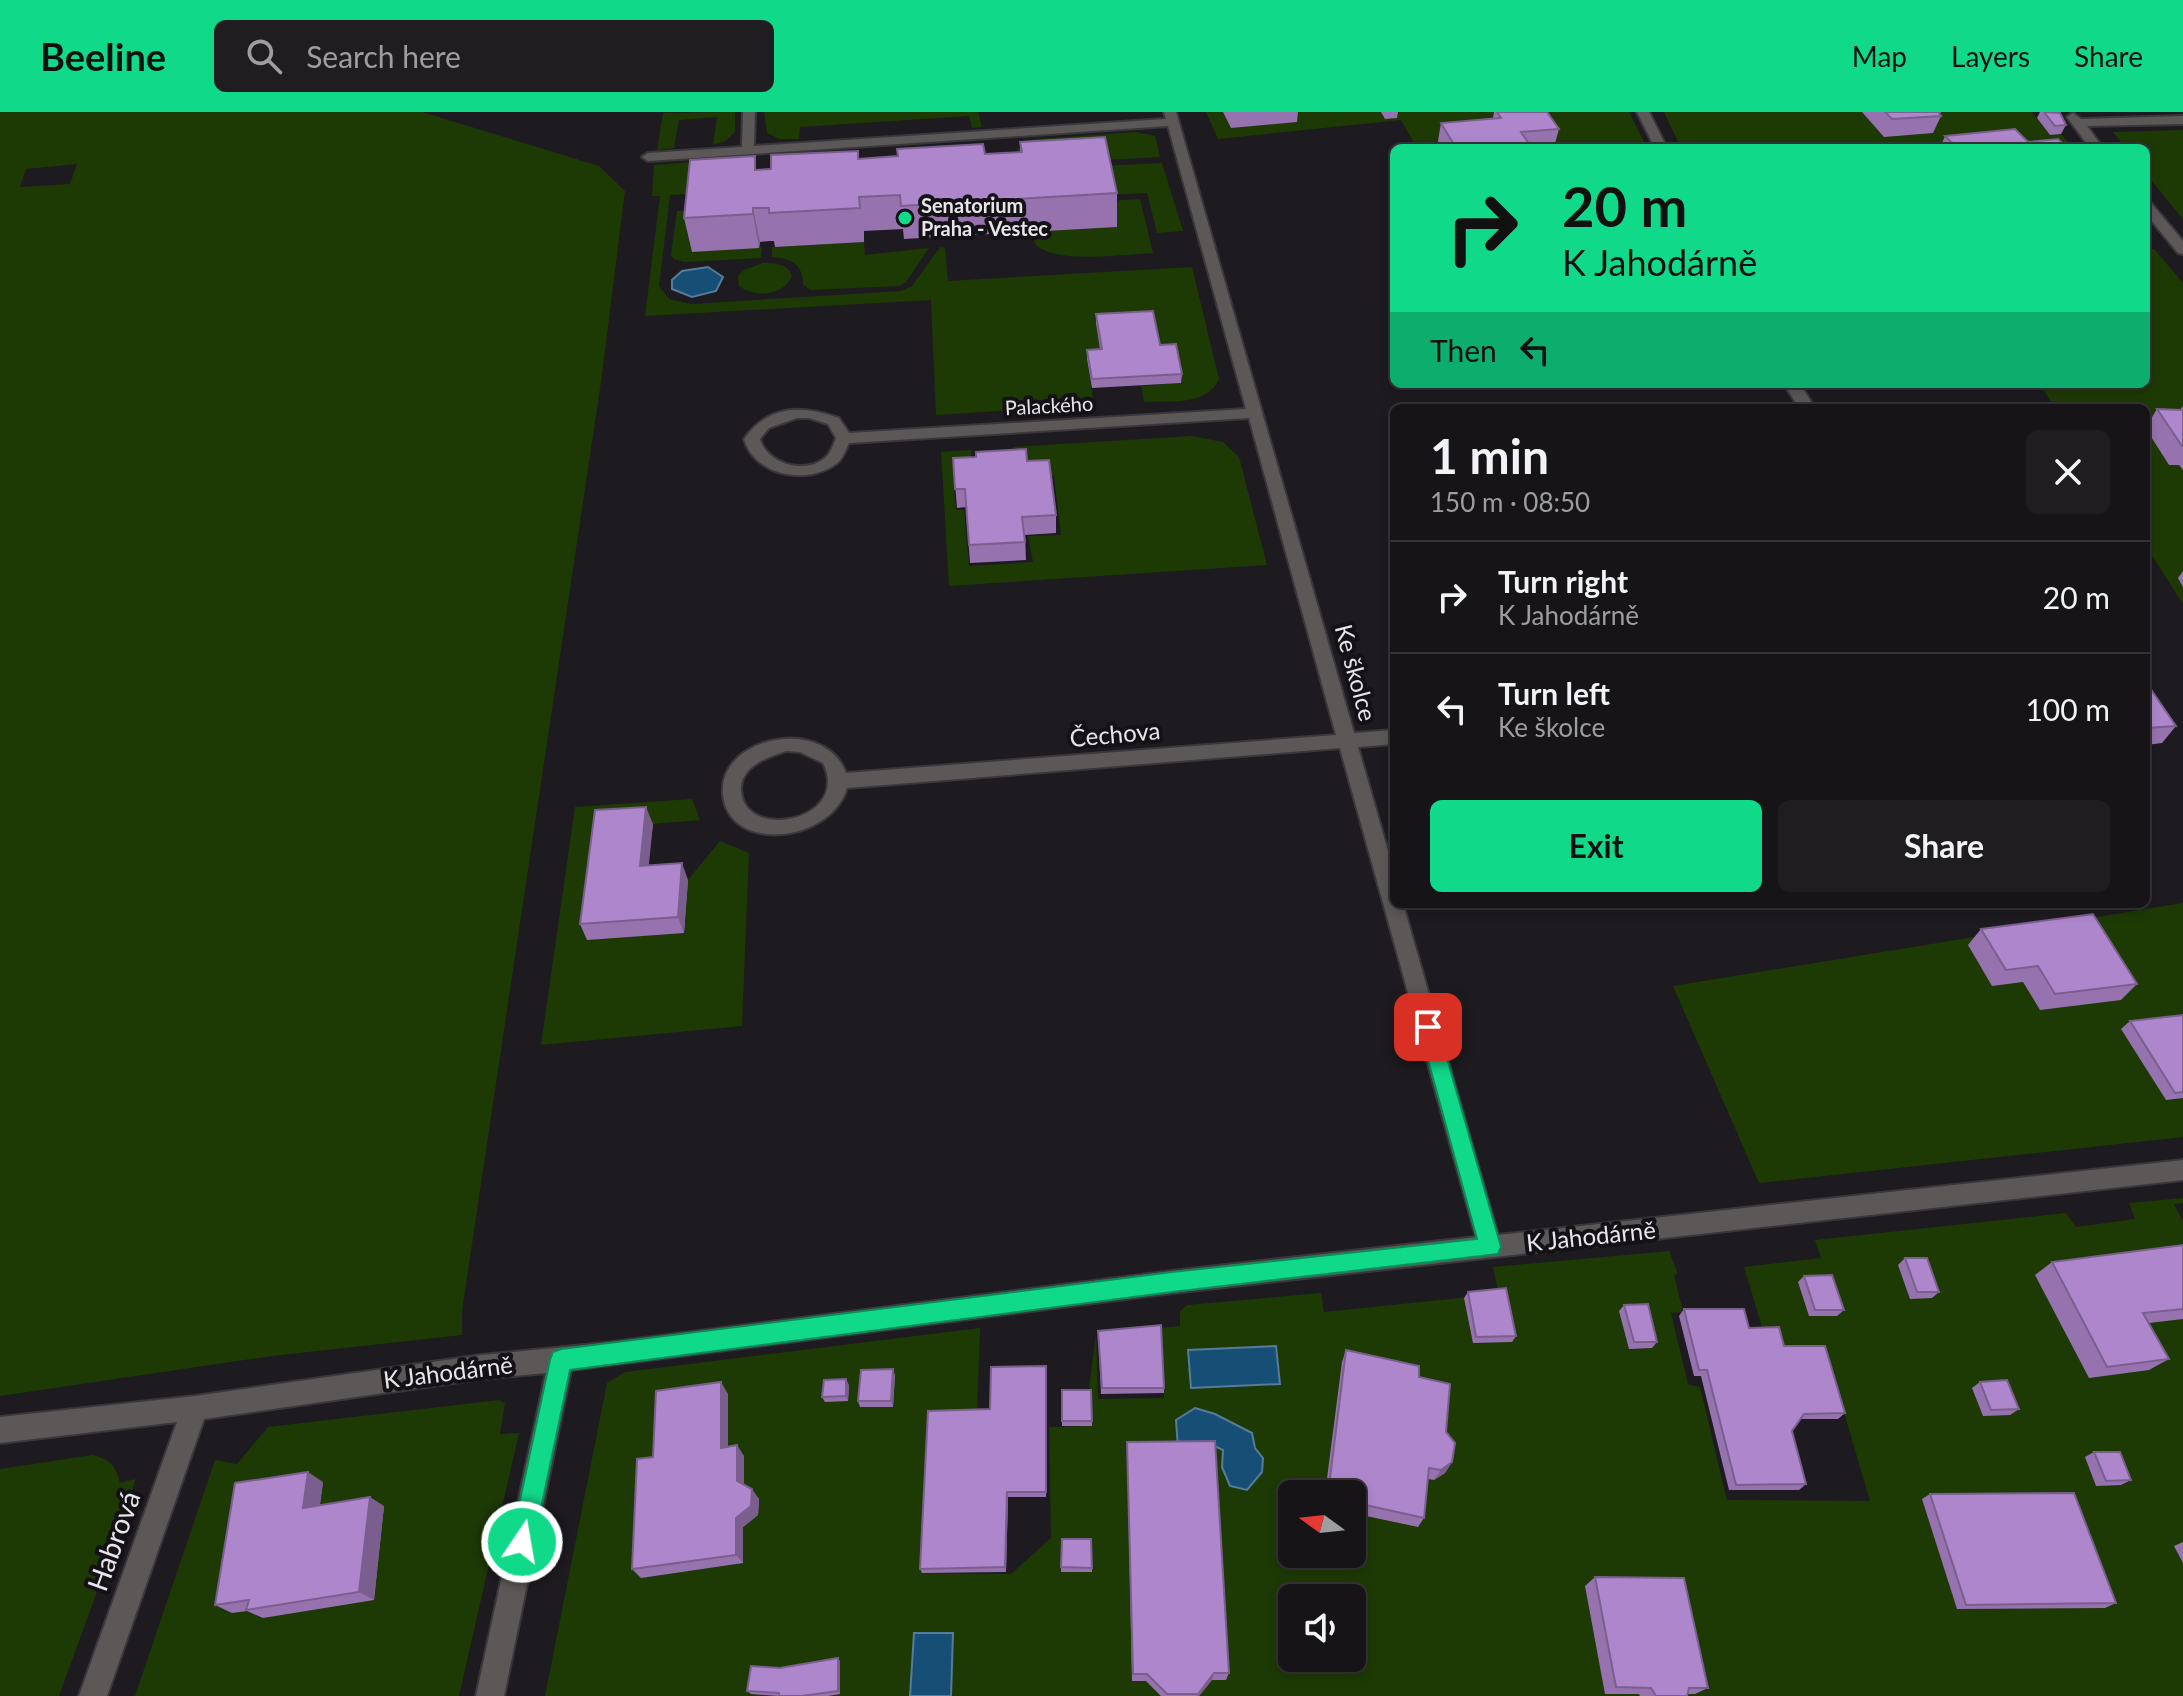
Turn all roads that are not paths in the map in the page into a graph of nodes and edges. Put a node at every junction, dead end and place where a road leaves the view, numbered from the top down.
1 (749, 112) edge
2 (1643, 112) edge
3 (1172, 117) edge
4 (2073, 118) edge
5 (2183, 120) edge
6 (1659, 144) edge
7 (2094, 144) edge
8 (748, 150) junction
9 (648, 157) dead end
10 (2150, 211) edge
11 (2183, 250) edge
12 (1257, 413) junction
13 (844, 438) junction
14 (1390, 737) edge
15 (1347, 741) junction
16 (840, 781) junction
17 (1390, 893) edge
18 (1394, 908) edge
19 (2183, 1170) edge
20 (1490, 1247) junction
21 (561, 1360) junction
22 (195, 1408) junction
23 (0, 1430) edge
24 (93, 1696) edge
25 (490, 1696) edge

1 - 8 street
2 - 6 street
3 - 8 street
3 - 12 street, Ke školce
4 - 5 street
4 - 7 street
8 - 9 street
10 - 11 street
12 - 13 street, Palackého
12 - 15 street, Ke školce
13 - 13 street
14 - 15 street, Čechova
15 - 16 street, Čechova
15 - 17 street, Ke školce
16 - 16 street
18 - 20 street, Ke školce
19 - 20 street, K Jahodárně
20 - 21 street, K Jahodárně
21 - 22 street, K Jahodárně
21 - 25 street
22 - 23 street, K Jahodárně
22 - 24 street, Habrová

